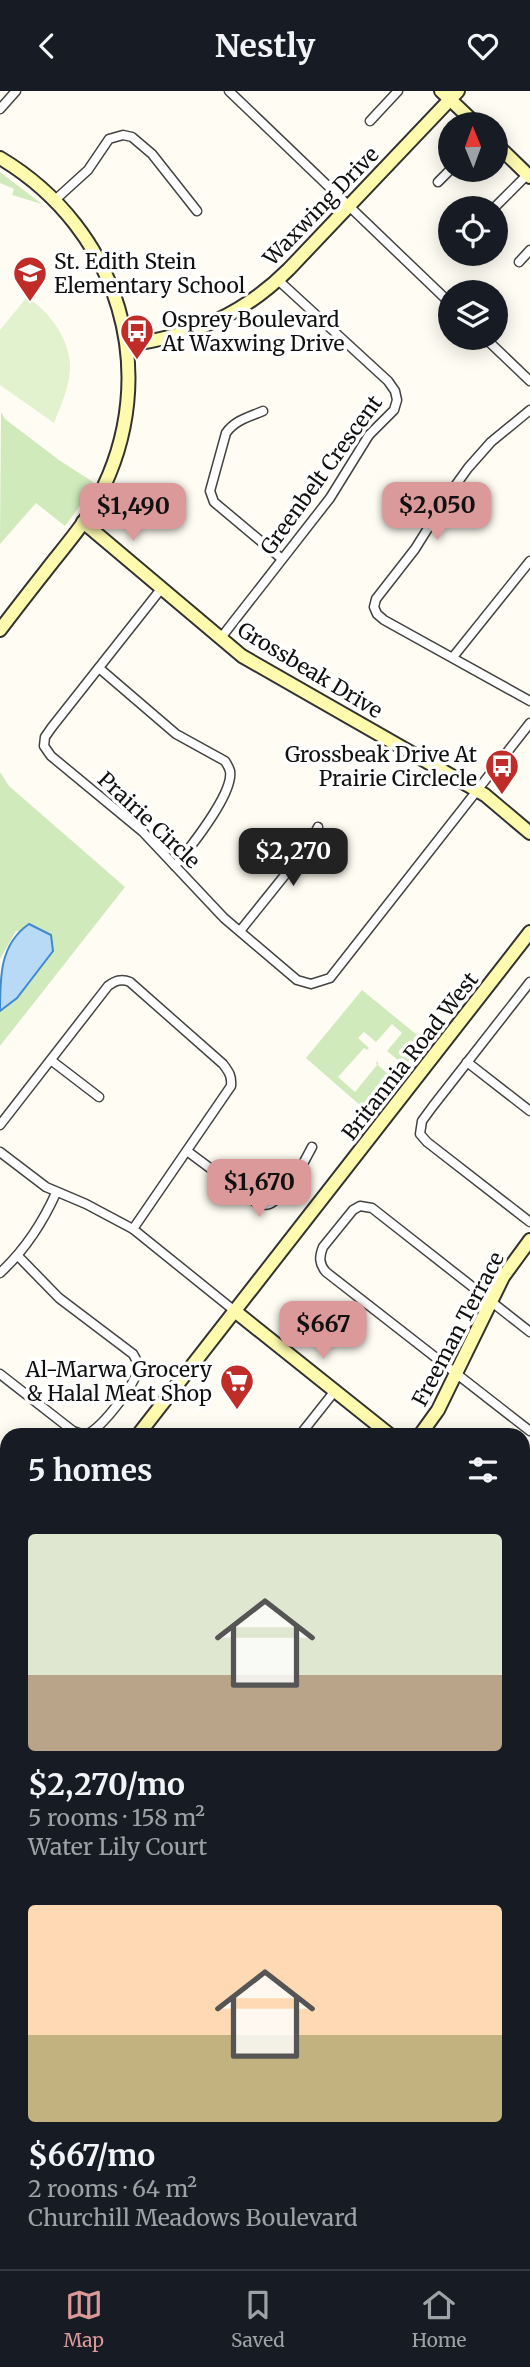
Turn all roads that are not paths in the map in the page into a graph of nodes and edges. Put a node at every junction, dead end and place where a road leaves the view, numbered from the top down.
1 (16, 91) edge
2 (229, 91) edge
3 (398, 91) edge
4 (449, 94) edge
5 (0, 109) edge
6 (465, 112) edge
7 (370, 121) dead end
8 (508, 156) edge
9 (0, 158) edge
10 (529, 176) edge
11 (507, 196) edge
12 (55, 199) junction
13 (349, 206) junction
14 (197, 211) dead end
15 (530, 250) edge
16 (519, 262) dead end
17 (278, 280) junction
18 (438, 291) edge
19 (127, 345) junction
20 (498, 350) edge
21 (530, 381) edge
22 (530, 410) edge
23 (263, 411) dead end
24 (83, 522) junction
25 (282, 559) junction
26 (530, 561) edge
27 (161, 589) junction
28 (0, 630) edge
29 (220, 639) junction
30 (453, 657) junction
31 (99, 669) junction
32 (530, 701) edge
33 (530, 723) edge
34 (478, 791) junction
35 (317, 827) dead end
36 (530, 832) edge
37 (175, 866) junction
38 (240, 931) junction
39 (530, 932) edge
40 (530, 982) edge
41 (52, 1061) junction
42 (467, 1062) junction
43 (99, 1097) dead end
44 (530, 1110) edge
45 (0, 1125) edge
46 (312, 1147) dead end
47 (187, 1151) junction
48 (0, 1152) edge
49 (56, 1193) junction
50 (530, 1222) edge
51 (133, 1229) junction
52 (530, 1240) edge
53 (18, 1257) junction
54 (0, 1273) edge
55 (491, 1301) junction
56 (236, 1312) junction
57 (530, 1332) edge
58 (0, 1374) edge
59 (456, 1374) junction
60 (334, 1392) junction
61 (69, 1428) edge
62 (96, 1428) edge
63 (144, 1428) edge
64 (306, 1428) edge
65 (381, 1428) edge
66 (425, 1428) edge
67 (526, 1428) edge

1 - 5 street
2 - 13 street
3 - 7 street
4 - 6 street
4 - 13 street, Waxwing Drive
8 - 10 street
9 - 12 street
10 - 11 street
12 - 14 street
12 - 19 street
13 - 17 street, Waxwing Drive
13 - 18 street
15 - 16 street
17 - 19 street, Waxwing Drive
17 - 25 street, Greenbelt Crescent
19 - 24 street
20 - 21 street
22 - 30 street
23 - 25 street
24 - 27 street, Grossbeak Drive
24 - 28 street
25 - 29 street, Greenbelt Crescent
26 - 30 street
27 - 29 street, Grossbeak Drive
27 - 31 street, Prairie Circle
29 - 34 street, Grossbeak Drive
30 - 32 street
31 - 37 street, Prairie Circle
31 - 37 street
33 - 34 street, Prairie Circle
34 - 36 street, Grossbeak Drive
34 - 38 street, Prairie Circle
35 - 38 street
37 - 38 street, Prairie Circle
39 - 56 street, Britannia Road West
40 - 42 street
41 - 43 street
41 - 45 street
41 - 47 street
42 - 44 street
42 - 50 street
46 - 47 street
47 - 51 street
48 - 49 street
49 - 51 street
49 - 53 street
51 - 56 street
52 - 55 street, Freeman Terrace
53 - 54 street
53 - 62 street
55 - 57 street
55 - 59 street, Freeman Terrace
55 - 59 street
56 - 60 street
56 - 63 street, Britannia Road West
58 - 61 street
59 - 66 street, Freeman Terrace
59 - 67 street
60 - 64 street
60 - 65 street

